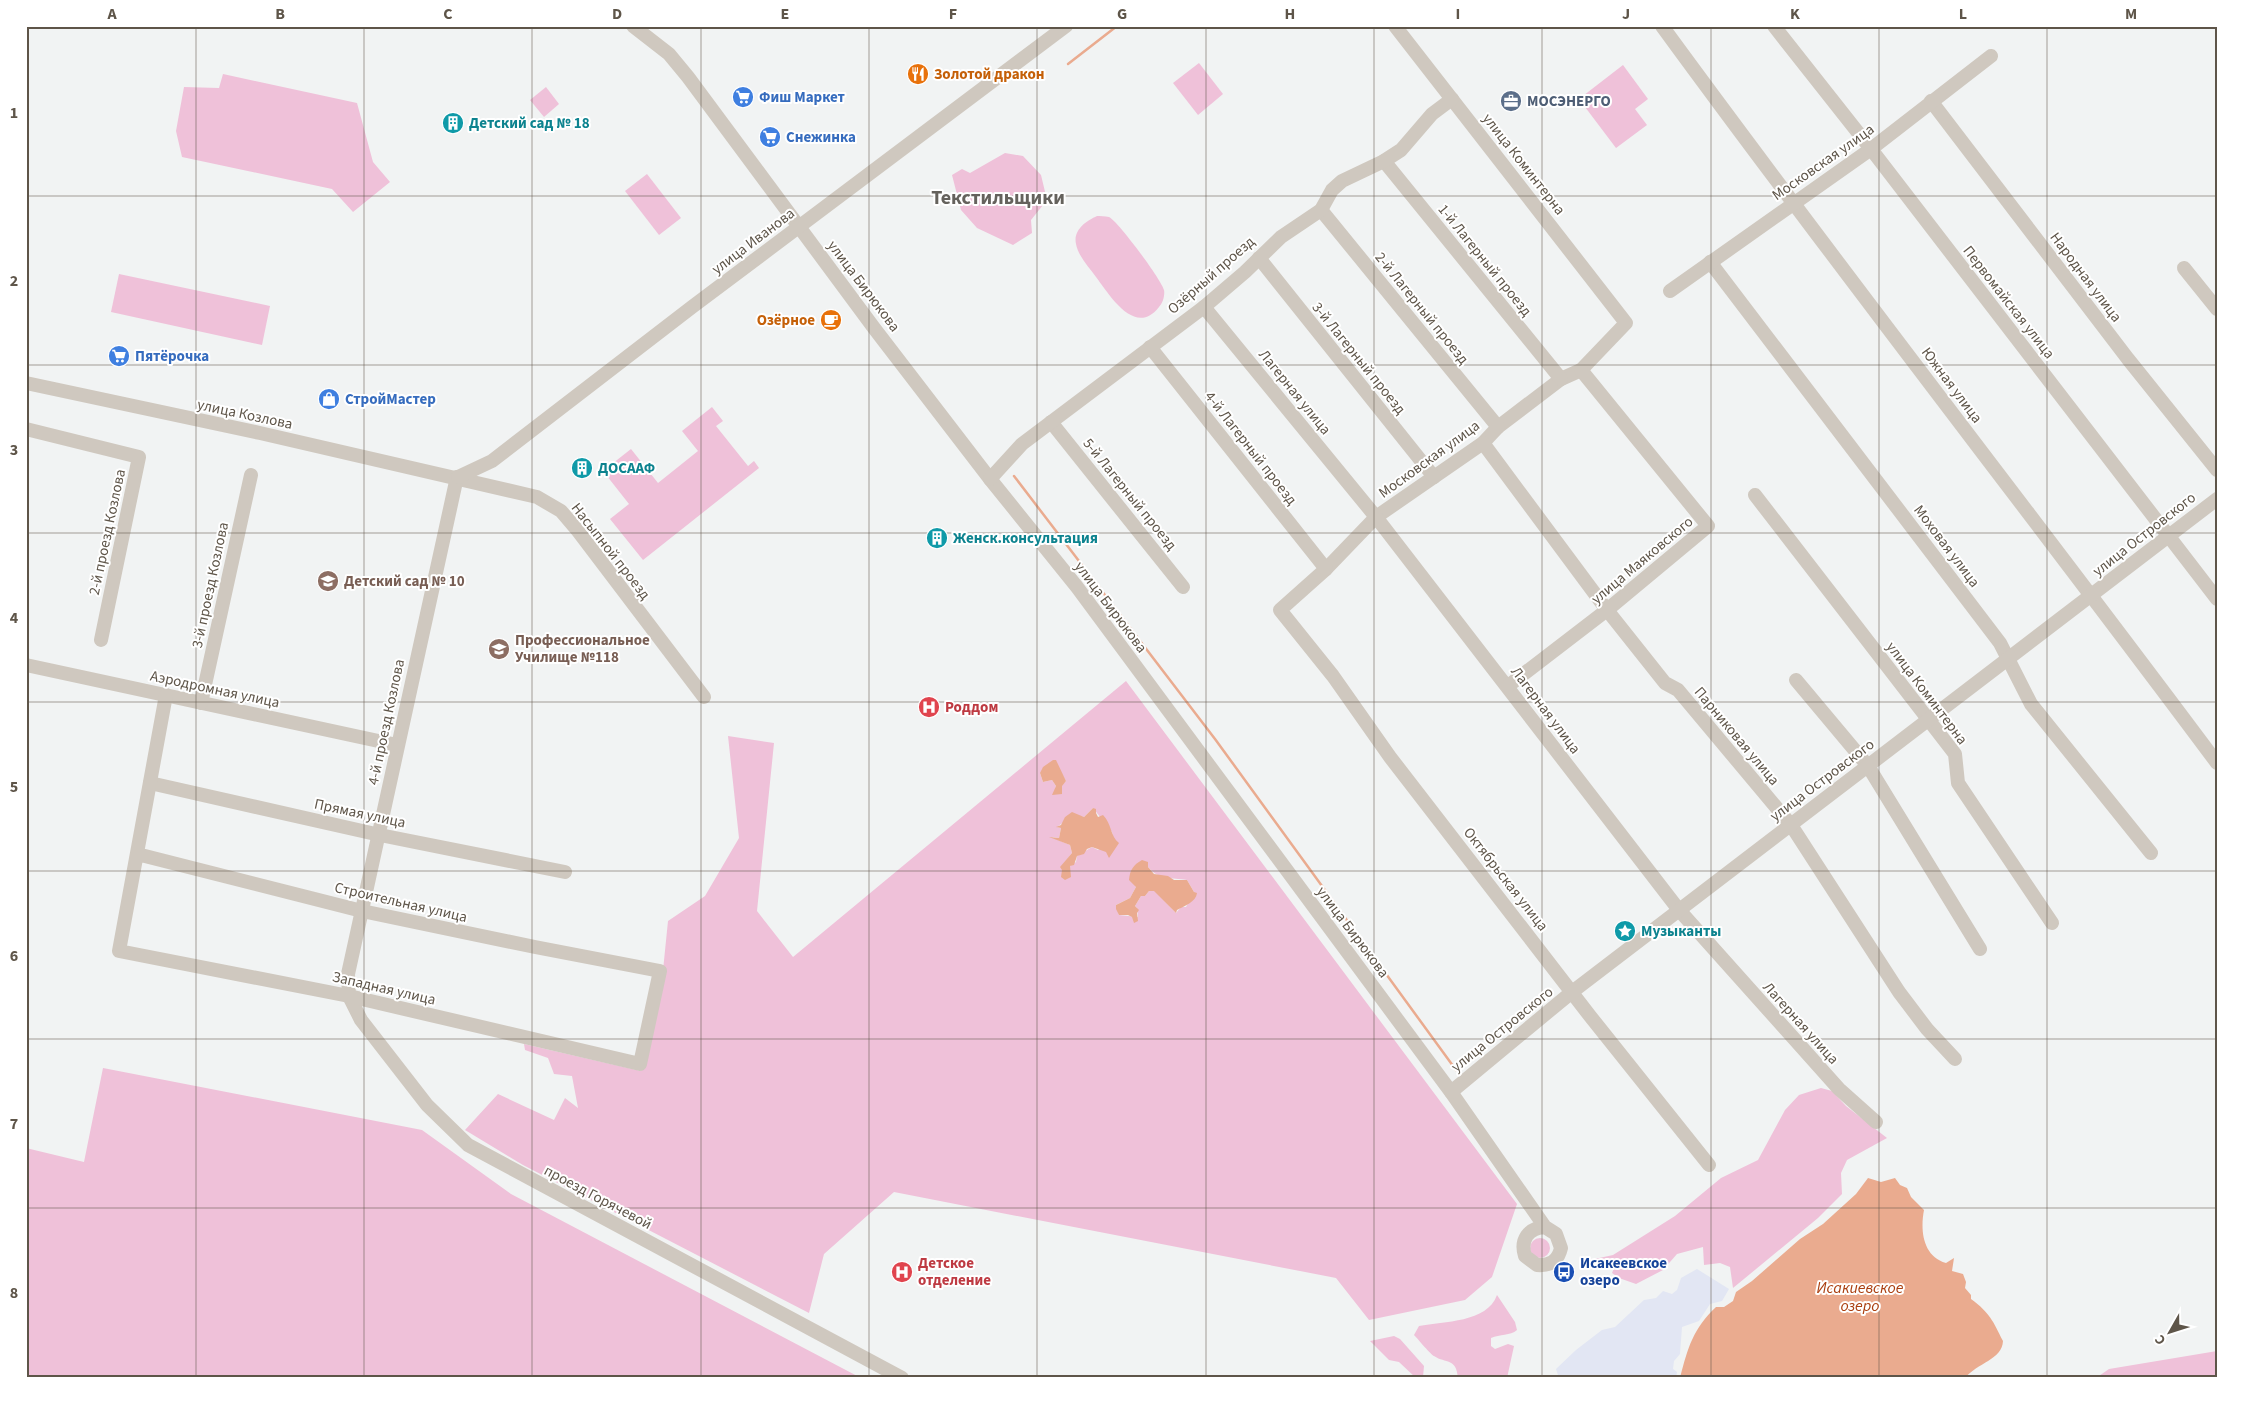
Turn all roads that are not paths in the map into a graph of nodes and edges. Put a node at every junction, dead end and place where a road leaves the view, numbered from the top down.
1 (633, 26) edge
2 (1066, 26) edge
3 (1395, 26) edge
4 (1662, 26) edge
5 (1774, 26) edge
6 (1991, 56) dead end
7 (1452, 99) junction
8 (1931, 102) junction
9 (1871, 149) junction
10 (1384, 162) junction
11 (1793, 203) junction
12 (1321, 210) junction
13 (800, 227) junction
14 (1259, 258) junction
15 (1710, 262) junction
16 (2184, 268) dead end
17 (1670, 291) dead end
18 (1204, 307) junction
19 (2217, 309) edge
20 (1626, 323) joint
21 (1150, 347) junction
22 (1581, 370) junction
23 (1561, 379) junction
24 (26, 383) edge
25 (1051, 422) junction
26 (1498, 428) junction
27 (26, 429) edge
28 (1483, 443) junction
29 (2217, 470) edge
30 (251, 475) dead end
31 (457, 477) junction
32 (1434, 477) junction
33 (990, 479) junction
34 (1755, 495) dead end
35 (2217, 499) edge
36 (1376, 517) junction
37 (2170, 536) junction
38 (1326, 569) junction
39 (1183, 587) dead end
40 (2092, 595) junction
41 (2217, 599) edge
42 (1280, 610) joint
43 (1607, 610) junction
44 (101, 640) dead end
45 (2007, 660) junction
46 (26, 665) edge
47 (1796, 680) dead end
48 (1508, 686) junction
49 (166, 696) junction
50 (704, 698) dead end
51 (201, 703) junction
52 (1928, 719) junction
53 (397, 745) junction
54 (2217, 763) edge
55 (1868, 766) junction
56 (150, 783) junction
57 (1791, 825) junction
58 (380, 835) junction
59 (2151, 853) dead end
60 (137, 854) junction
61 (565, 872) dead end
62 (1679, 910) junction
63 (362, 911) junction
64 (2052, 923) dead end
65 (1980, 949) dead end
66 (348, 974) joint
67 (1572, 992) junction
68 (349, 996) junction
69 (1955, 1059) dead end
70 (640, 1064) joint
71 (1451, 1092) junction
72 (1876, 1122) dead end
73 (1709, 1165) dead end
74 (1525, 1199) junction
75 (1545, 1228) junction
76 (1526, 1236) junction
77 (902, 1378) edge

1 - 13 street, улица Бирюкова
2 - 13 street, улица Иванова
3 - 7 street, улица Коминтерна
4 - 11 street, Южная улица
5 - 9 street, Первомайская улица
6 - 8 street, Московская улица
7 - 10 street, Озёрный проезд
7 - 20 street, улица Коминтерна
8 - 9 street, Московская улица
8 - 29 street, Народная улица
9 - 11 street, Московская улица
9 - 37 street, Первомайская улица
10 - 12 street, Озёрный проезд
10 - 23 street, 1-й Лагерный проезд
11 - 15 street, Московская улица
11 - 40 street, Южная улица
12 - 14 street, Озёрный проезд
12 - 26 street, 2-й Лагерный проезд
13 - 31 street, улица Иванова
13 - 33 street, улица Бирюкова
14 - 18 street, Озёрный проезд
14 - 32 street, 3-й Лагерный проезд
15 - 17 street, Московская улица
15 - 45 street, Моховая улица
16 - 19 street
18 - 21 street, Озёрный проезд
18 - 36 street, Лагерная улица
20 - 22 street, Московская улица
21 - 25 street, Озёрный проезд
21 - 38 street, 4-й Лагерный проезд
22 - 23 street, Московская улица
22 - 43 street, улица Маяковского
23 - 26 street, Московская улица
24 - 31 street, улица Козлова
25 - 33 street, Озёрный проезд
25 - 39 street, 5-й Лагерный проезд
26 - 28 street, Московская улица
27 - 44 street, 2-й проезд Козлова
28 - 32 street, Московская улица
28 - 43 street, Парниковая улица
30 - 51 street, 3-й проезд Козлова
31 - 50 street, Насыпной проезд
31 - 53 street, 4-й проезд Козлова
32 - 36 street, Московская улица
33 - 71 street, улица Бирюкова
34 - 52 street, улица Коминтерна
35 - 37 street, улица Островского
36 - 38 street, Московская улица
36 - 48 street, Лагерная улица
37 - 40 street, улица Островского
37 - 41 street, Первомайская улица
38 - 42 street, Московская улица
40 - 45 street, улица Островского
40 - 54 street, Южная улица
42 - 67 street, Октябрьская улица
43 - 48 street, улица Маяковского
43 - 57 street, Парниковая улица
45 - 52 street, улица Островского
45 - 59 street, Моховая улица
46 - 49 street, Аэродромная улица
47 - 55 street
48 - 62 street, Лагерная улица
49 - 51 street, Аэродромная улица
49 - 56 street
51 - 53 street, Аэродромная улица
52 - 55 street, улица Островского
52 - 64 street, улица Коминтерна
53 - 58 street, 4-й проезд Козлова
55 - 57 street, улица Островского
55 - 65 street
56 - 58 street, Прямая улица
56 - 60 street
57 - 62 street, улица Островского
57 - 69 street, Парниковая улица
58 - 61 street, Прямая улица
58 - 63 street, 4-й проезд Козлова
60 - 63 street, Строительная улица
60 - 68 street, Западная улица
62 - 67 street, улица Островского
62 - 72 street, Лагерная улица
63 - 66 street, 4-й проезд Козлова
63 - 70 street, Строительная улица
66 - 68 street, проезд Горячевой
67 - 71 street, улица Островского
67 - 73 street, Октябрьская улица
68 - 70 street, Западная улица
68 - 77 street, проезд Горячевой
71 - 74 street, улица Бирюкова
74 - 75 street, улица Бирюкова
74 - 76 street, улица Бирюкова
75 - 76 street
75 - 76 street, улица Бирюкова

